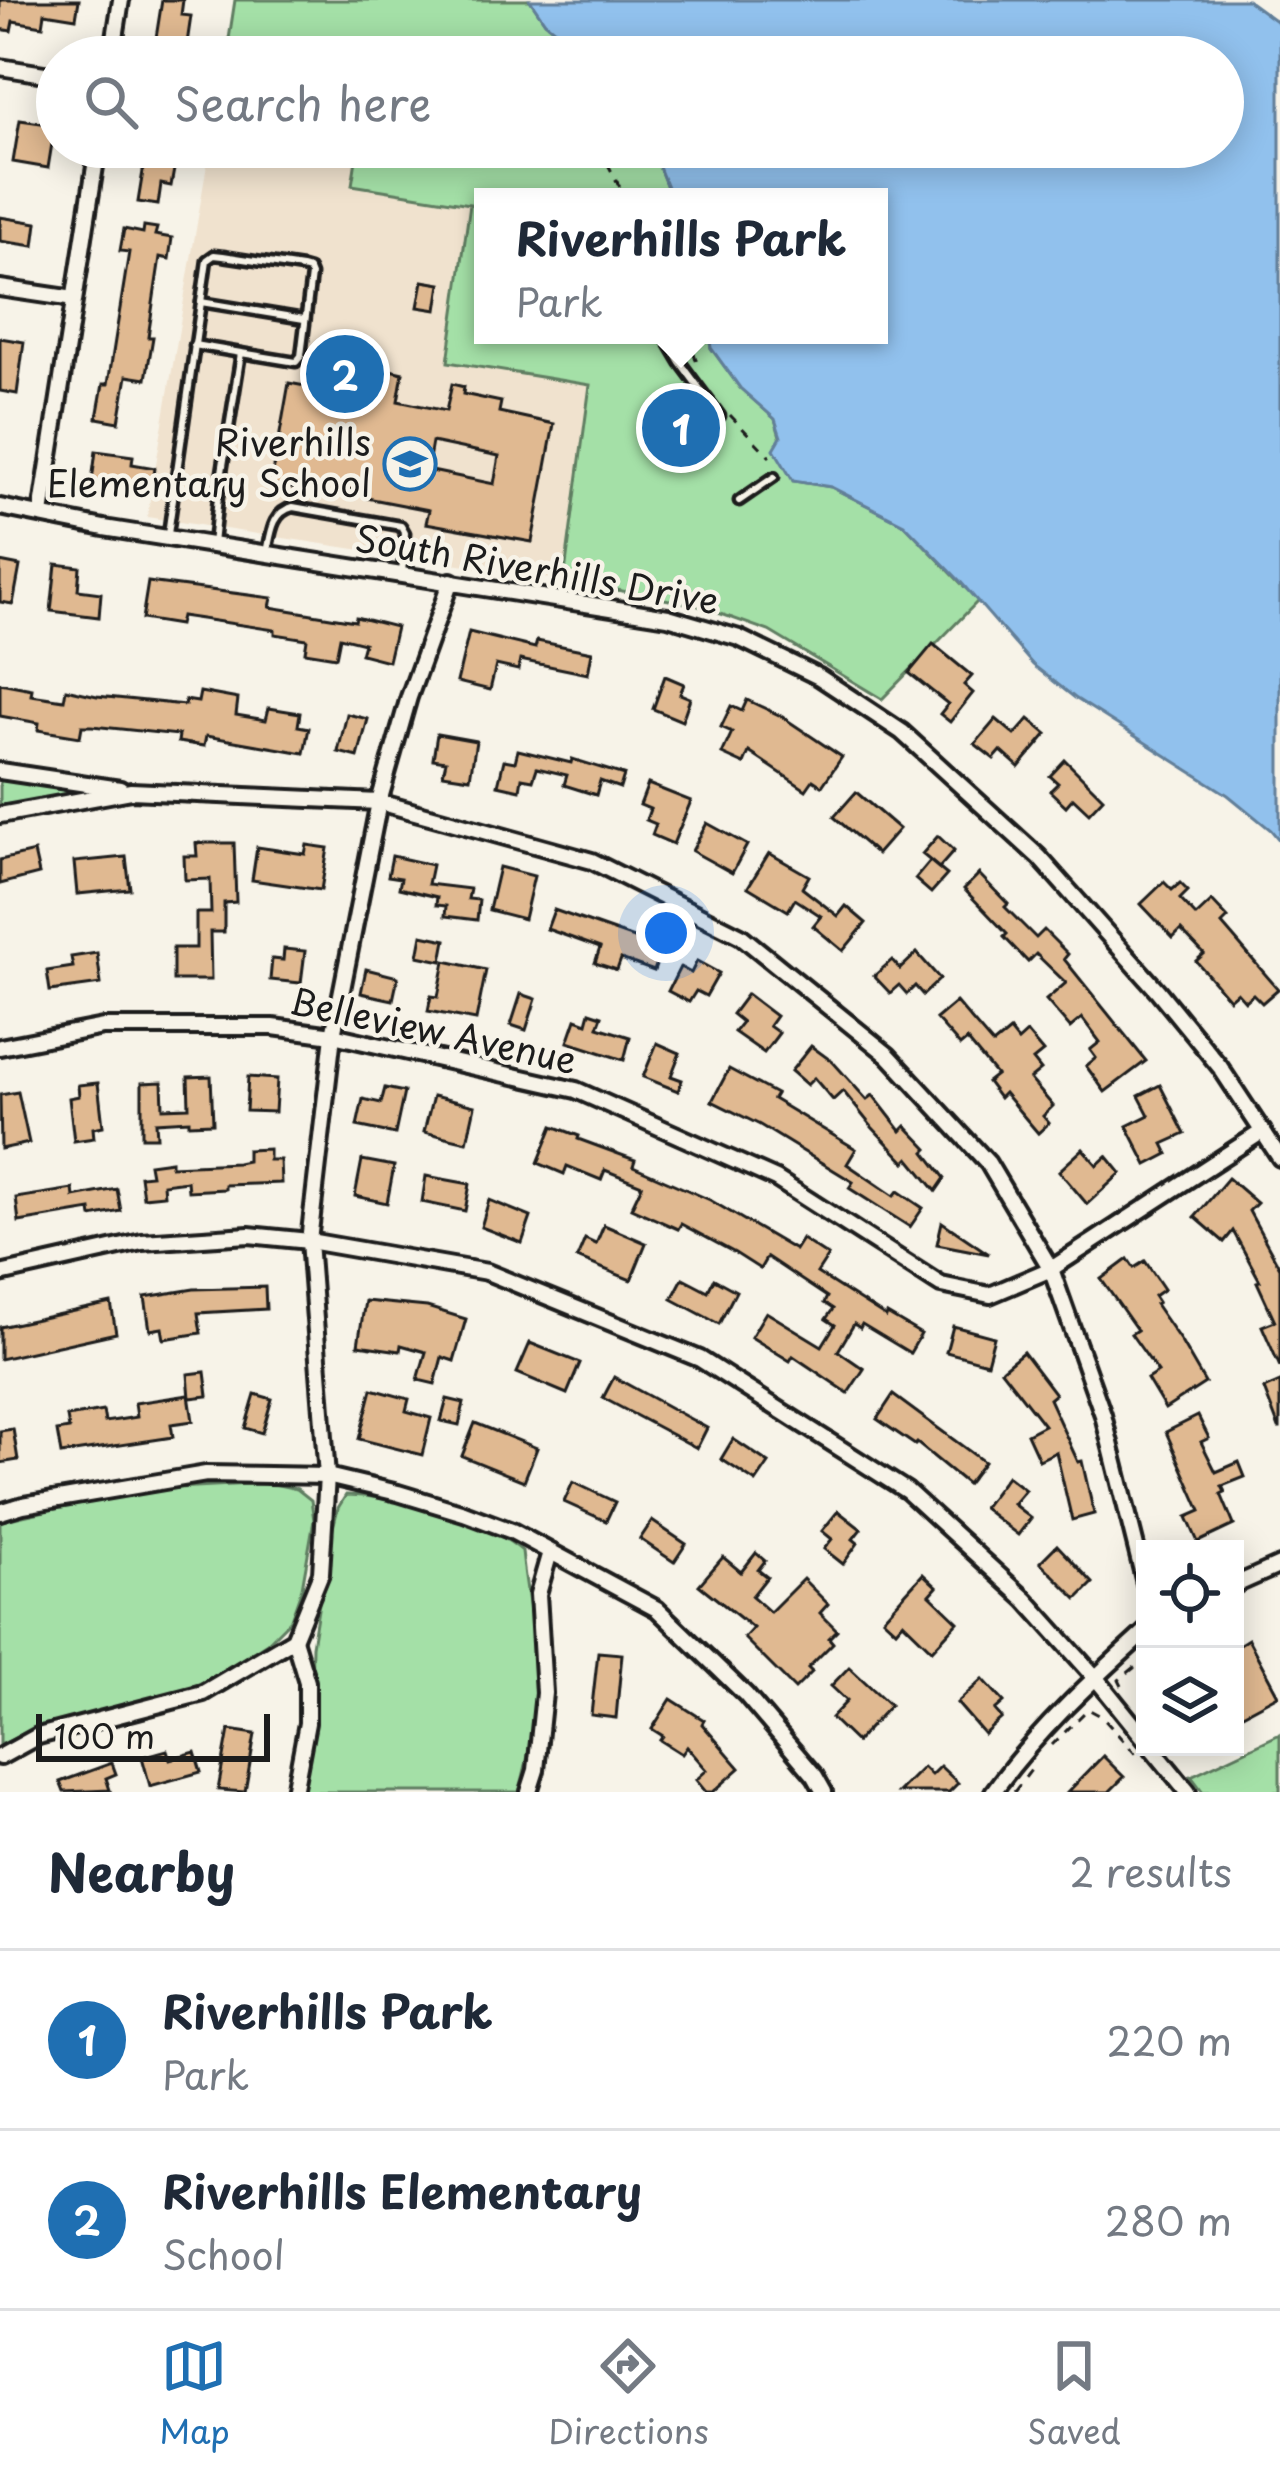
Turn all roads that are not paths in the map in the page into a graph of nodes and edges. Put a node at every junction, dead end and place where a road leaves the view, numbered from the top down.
1 (121, 0) edge
2 (115, 36) edge
3 (0, 67) edge
4 (36, 73) edge
5 (95, 168) edge
6 (0, 288) edge
7 (74, 299) junction
8 (200, 302) junction
9 (305, 320) junction
10 (669, 344) edge
11 (194, 345) junction
12 (241, 353) junction
13 (721, 416) dead end
14 (774, 477) dead end
15 (739, 501) dead end
16 (0, 507) edge
17 (41, 514) junction
18 (167, 537) junction
19 (213, 545) junction
20 (267, 553) junction
21 (402, 574) junction
22 (451, 581) junction
23 (0, 771) edge
24 (131, 791) junction
25 (379, 802) junction
26 (0, 815) edge
27 (333, 1036) junction
28 (0, 1047) edge
29 (1263, 1131) junction
30 (1280, 1158) edge
31 (309, 1241) junction
32 (1051, 1269) junction
33 (0, 1274) edge
34 (327, 1476) junction
35 (0, 1512) edge
36 (1136, 1547) edge
37 (550, 1552) junction
38 (1280, 1565) edge
39 (1244, 1581) edge
40 (294, 1640) junction
41 (1136, 1640) edge
42 (1095, 1677) junction
43 (1136, 1728) edge
44 (1158, 1756) edge
45 (0, 1757) edge
46 (294, 1792) edge
47 (529, 1792) edge
48 (824, 1792) edge
49 (993, 1792) edge
50 (1188, 1792) edge

1 - 2 street
3 - 4 street
5 - 7 street
6 - 7 street
7 - 17 street
8 - 9 lane
8 - 9 lane
8 - 11 lane
9 - 12 lane
10 - 13 lane
11 - 12 lane
11 - 18 lane
12 - 19 lane
14 - 15 lane
16 - 17 street, South Riverhills Drive
17 - 18 street, South Riverhills Drive
18 - 19 street, South Riverhills Drive
19 - 20 street, South Riverhills Drive
20 - 21 street, South Riverhills Drive
20 - 21 lane
21 - 22 street, South Riverhills Drive
22 - 25 street
22 - 29 street, South Riverhills Drive
23 - 24 street
24 - 25 street
24 - 26 street
25 - 27 street
25 - 32 street
27 - 28 street, Belleview Avenue
27 - 31 street
27 - 32 street, Belleview Avenue
29 - 30 street, South Riverhills Drive
29 - 32 street, Belleview Avenue
31 - 33 street
31 - 34 street
31 - 42 street
32 - 36 street
34 - 35 street
34 - 37 street
34 - 40 street
37 - 47 street
37 - 48 street
38 - 39 street
40 - 45 street
40 - 46 street
41 - 42 street
42 - 43 street
42 - 49 street
44 - 50 street

